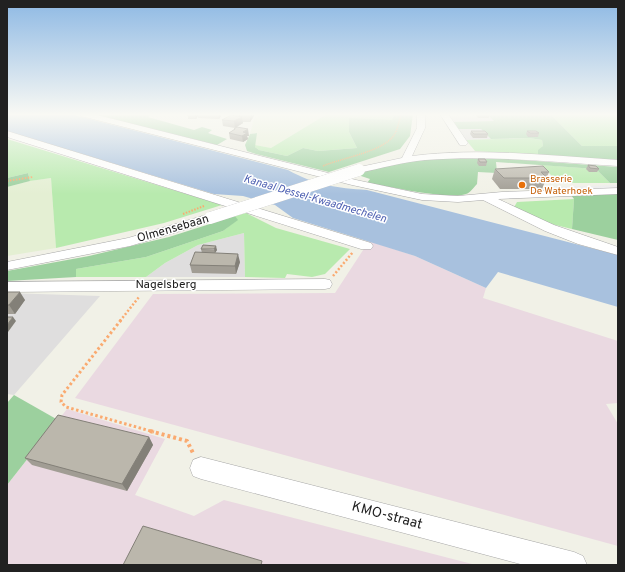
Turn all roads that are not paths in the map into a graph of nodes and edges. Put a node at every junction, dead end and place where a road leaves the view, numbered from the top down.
1 (28, 141) edge
2 (189, 141) edge
3 (415, 141) edge
4 (426, 141) edge
5 (434, 156) junction
6 (406, 159) junction
7 (618, 164) edge
8 (618, 191) edge
9 (484, 196) junction
10 (363, 245) road end
11 (618, 251) edge
12 (7, 266) edge
13 (324, 284) road end
14 (7, 287) edge
15 (201, 468) road end
16 (574, 565) edge

1 - 10 street
2 - 9 street
3 - 6 street
4 - 5 street
5 - 6 street, Olmensebaan
5 - 7 street, Olmensebaan
6 - 12 street, Olmensebaan, bridge
8 - 9 street
9 - 11 street
13 - 14 street, Nagelsberg
15 - 16 street, KMO-straat

